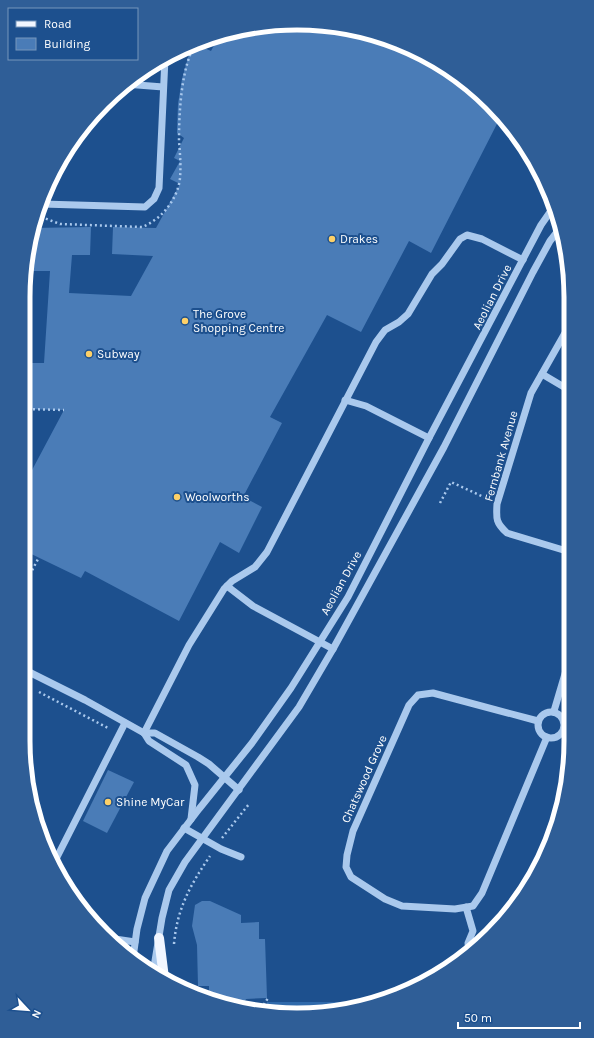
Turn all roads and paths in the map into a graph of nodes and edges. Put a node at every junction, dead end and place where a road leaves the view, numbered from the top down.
1 (193, 51) edge
2 (164, 66) edge
3 (134, 85) edge
4 (163, 87) junction
5 (162, 108) junction
6 (180, 108) junction
7 (47, 204) edge
8 (550, 212) edge
9 (42, 218) edge
10 (556, 233) edge
11 (523, 260) junction
12 (564, 335) edge
13 (542, 374) junction
14 (564, 387) edge
15 (345, 400) junction
16 (30, 409) edge
17 (64, 410) dead end
18 (429, 438) junction
19 (484, 497) dead end
20 (440, 503) dead end
21 (564, 550) edge
22 (38, 560) dead end
23 (30, 575) edge
24 (228, 586) junction
25 (320, 641) junction
26 (334, 649) junction
27 (30, 672) edge
28 (564, 678) edge
29 (554, 712) junction
30 (538, 721) junction
31 (126, 722) junction
32 (564, 722) edge
33 (564, 732) edge
34 (144, 733) junction
35 (547, 737) junction
36 (225, 777) junction
37 (239, 790) junction
38 (249, 804) dead end
39 (191, 820) junction
40 (184, 828) junction
41 (202, 838) junction
42 (217, 846) junction
43 (57, 857) edge
44 (241, 857) dead end
45 (466, 907) junction
46 (159, 938) junction
47 (118, 939) edge
48 (136, 942) junction
49 (468, 946) edge
50 (174, 951) dead end
51 (135, 953) edge
52 (154, 966) edge
53 (163, 972) edge
54 (268, 998) dead end
55 (263, 1006) edge

1 - 6 path
2 - 4 street
3 - 4 street
4 - 5 street
5 - 6 path
5 - 7 street
6 - 9 path
8 - 11 street, Aeolian Drive
10 - 26 street, Aeolian Drive
11 - 15 street
11 - 18 street, Aeolian Drive
12 - 13 street, Fernbank Avenue
13 - 14 street
13 - 21 street, Fernbank Avenue
15 - 18 street
15 - 24 street
16 - 17 path
18 - 25 street, Aeolian Drive
19 - 20 path
22 - 23 path
24 - 25 street
24 - 34 street
25 - 26 street
25 - 36 street, Aeolian Drive
26 - 37 street, Aeolian Drive
27 - 31 street
28 - 29 street
29 - 30 street
29 - 32 street
30 - 35 street
30 - 45 street, Chatswood Grove
31 - 34 street
31 - 43 street
33 - 35 street
34 - 36 street
34 - 39 street
35 - 45 street
36 - 37 street
36 - 39 street, Aeolian Drive
37 - 41 street, Aeolian Drive
38 - 42 path
39 - 40 street, Aeolian Drive
40 - 41 street
40 - 48 street, Aeolian Drive
41 - 42 street
41 - 46 street, Aeolian Drive
42 - 44 street
42 - 50 path
45 - 49 street
46 - 52 street, Aeolian Drive
46 - 53 main road
47 - 48 street
48 - 51 street, Aeolian Drive
54 - 55 path

